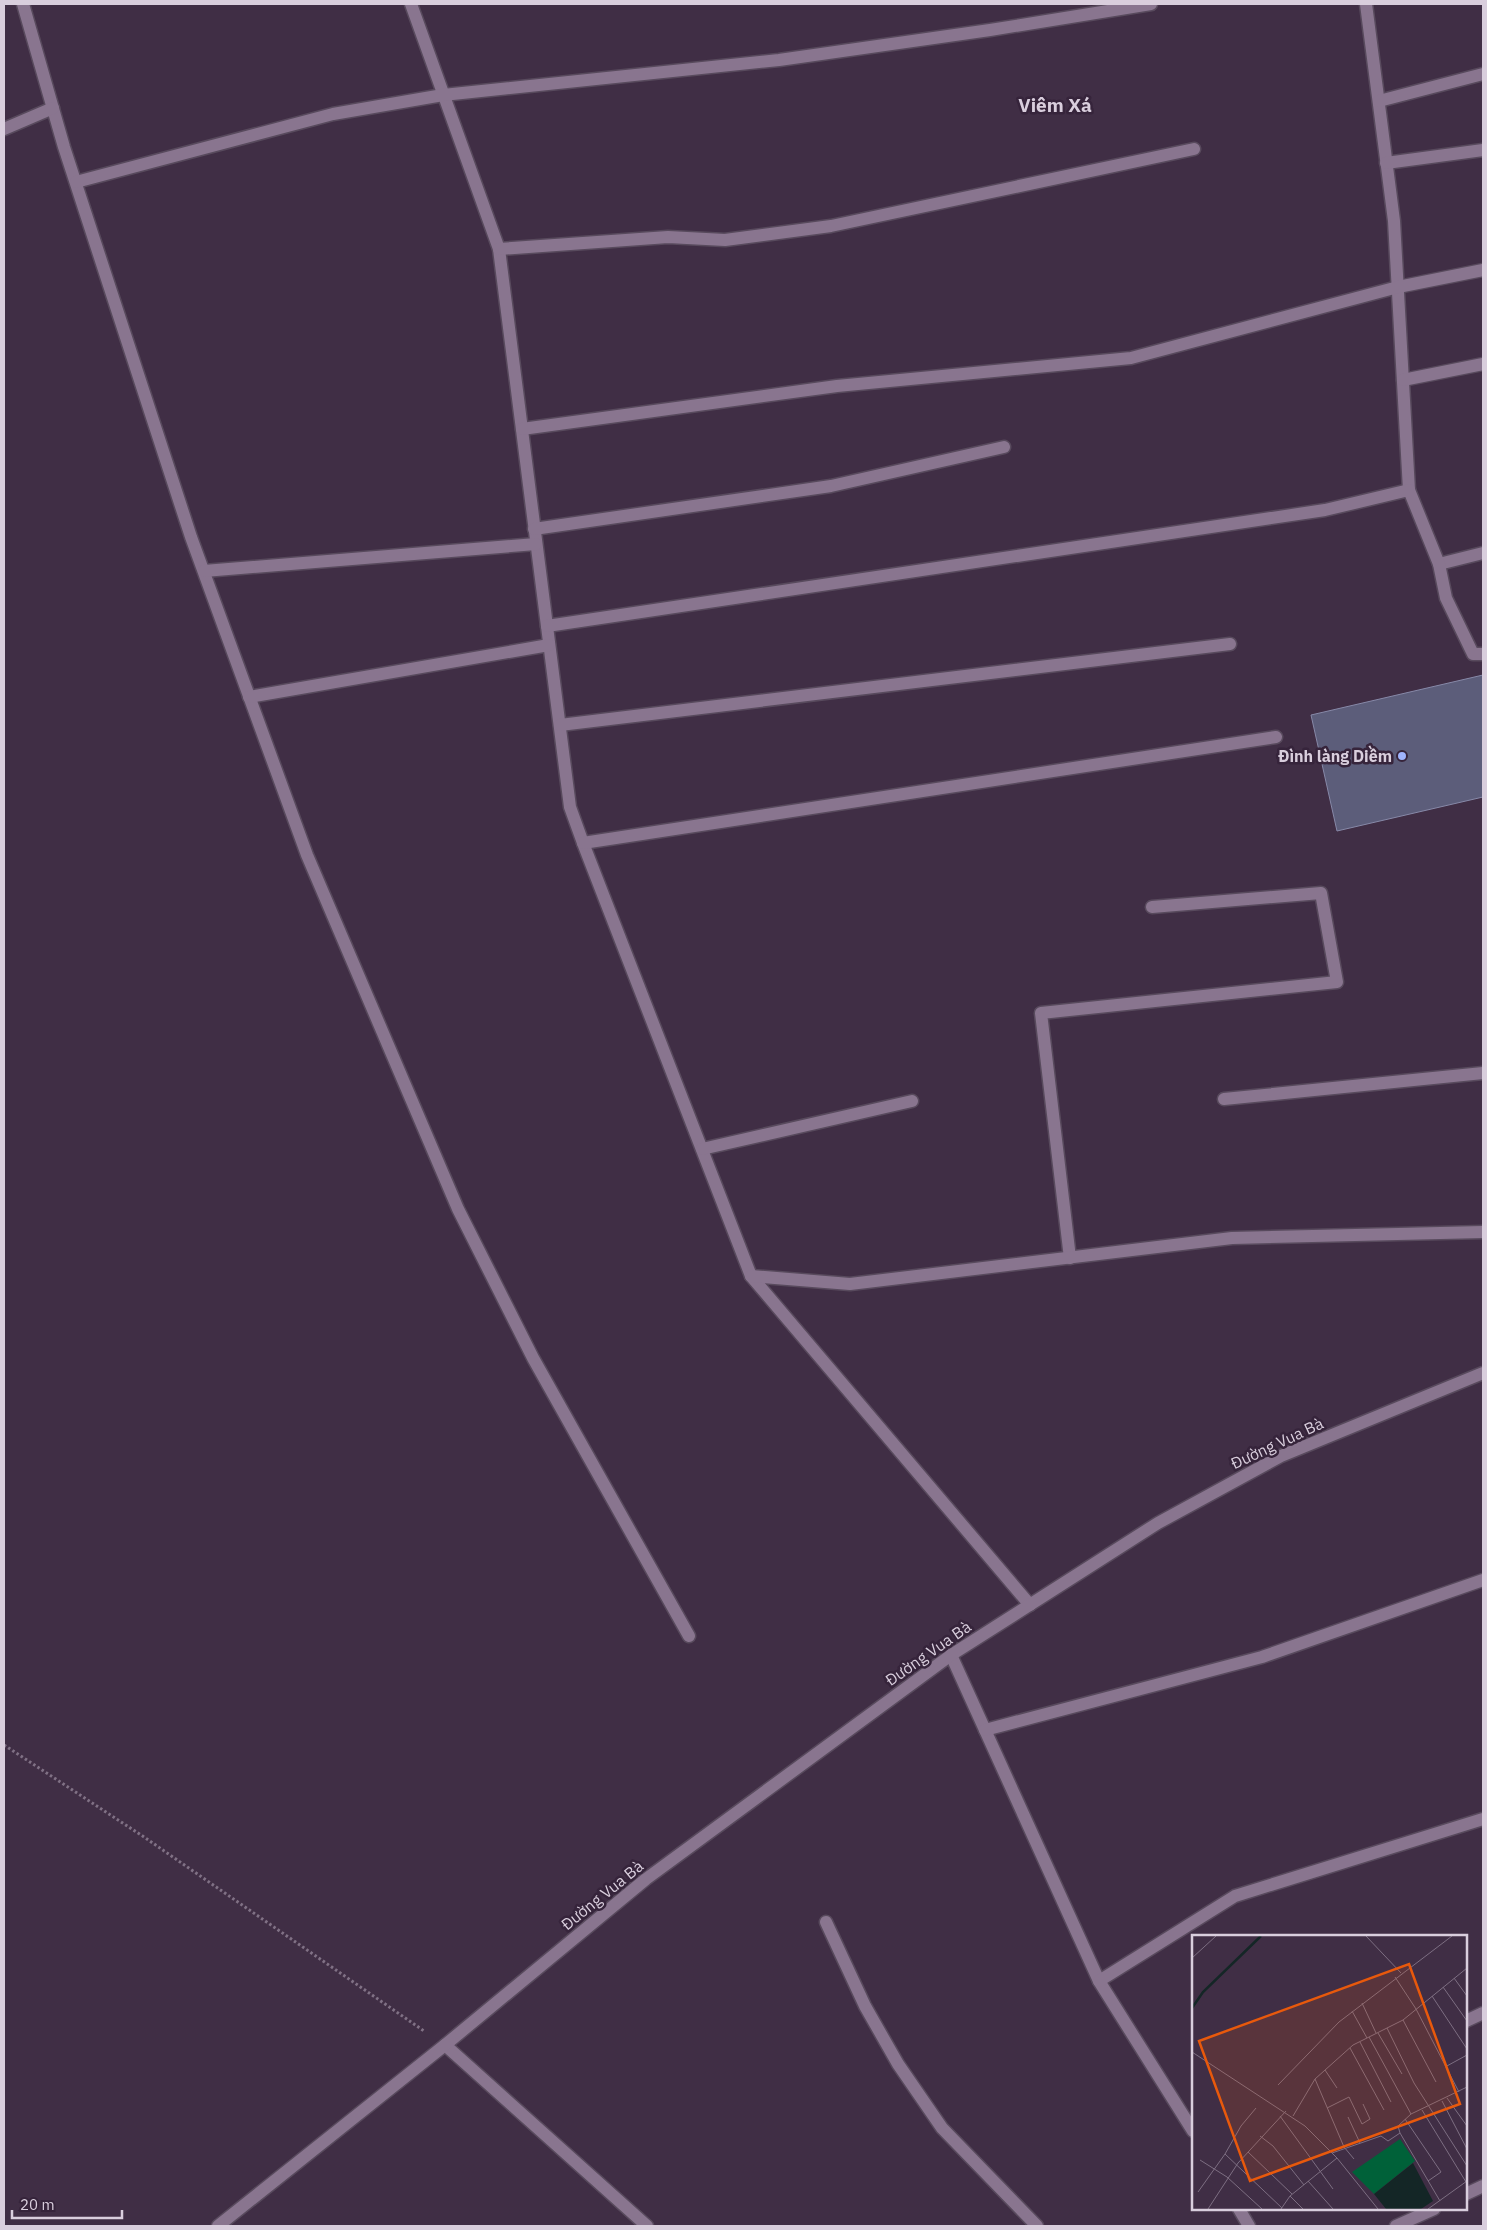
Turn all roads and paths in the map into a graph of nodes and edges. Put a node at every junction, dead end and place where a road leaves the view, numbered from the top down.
1 (23, 4) edge
2 (410, 4) edge
3 (1151, 4) edge
4 (1366, 4) edge
5 (1085, 9) edge
6 (1483, 74) edge
7 (443, 95) junction
8 (1379, 101) junction
9 (53, 108) junction
10 (4, 129) edge
11 (1194, 149) dead end
12 (1483, 150) edge
13 (1386, 163) junction
14 (76, 182) junction
15 (499, 249) junction
16 (1483, 270) edge
17 (1398, 287) junction
18 (1483, 364) edge
19 (1403, 380) junction
20 (522, 429) junction
21 (1004, 447) dead end
22 (1410, 490) junction
23 (534, 529) junction
24 (536, 544) junction
25 (1483, 553) edge
26 (1439, 564) junction
27 (204, 571) junction
28 (546, 626) junction
29 (1230, 644) dead end
30 (549, 646) junction
31 (1478, 654) edge
32 (249, 697) junction
33 (560, 725) junction
34 (1276, 737) dead end
35 (583, 844) junction
36 (1152, 907) dead end
37 (1483, 1073) edge
38 (1224, 1099) dead end
39 (912, 1101) dead end
40 (702, 1149) junction
41 (1483, 1232) edge
42 (1070, 1258) junction
43 (751, 1276) junction
44 (1483, 1373) edge
45 (1483, 1580) edge
46 (1030, 1606) junction
47 (689, 1636) dead end
48 (951, 1655) junction
49 (985, 1730) junction
50 (4, 1745) edge
51 (1483, 1819) edge
52 (826, 1922) dead end
53 (1099, 1981) junction
54 (1483, 2013) edge
55 (1467, 2021) edge
56 (445, 2045) junction
57 (1192, 2129) edge
58 (1483, 2186) edge
59 (1467, 2194) edge
60 (1240, 2210) edge
61 (1432, 2210) edge
62 (218, 2226) edge
63 (647, 2226) edge
64 (1037, 2226) edge
65 (1249, 2226) edge
66 (1396, 2226) edge

1 - 9 street
2 - 7 street
3 - 5 street
4 - 8 street
5 - 7 street
6 - 8 street
7 - 14 street
7 - 15 street
8 - 13 street
9 - 10 street
9 - 14 street
11 - 15 street
12 - 13 street
13 - 17 street
14 - 27 street
15 - 20 street
16 - 17 street
17 - 19 street
17 - 20 street
18 - 19 street
19 - 22 street
20 - 23 street
21 - 23 street
22 - 26 street
22 - 28 street
23 - 24 street
24 - 27 street
24 - 28 street
25 - 26 street
26 - 31 street
27 - 32 street
28 - 30 street
29 - 33 street
30 - 32 street
30 - 33 street
32 - 47 street
33 - 35 street
34 - 35 street
35 - 40 street
36 - 42 street
37 - 38 street
39 - 40 street
40 - 43 street
41 - 42 street
42 - 43 street
43 - 46 street
44 - 46 street, Đường Vua Bà
45 - 49 street
46 - 48 street, Đường Vua Bà
48 - 49 street
48 - 56 street, Đường Vua Bà
49 - 53 street
50 - 56 path
51 - 53 street
52 - 64 street
53 - 57 street
54 - 55 street
56 - 62 street, Đường Vua Bà
56 - 63 street
58 - 59 street
60 - 65 street
61 - 66 street

